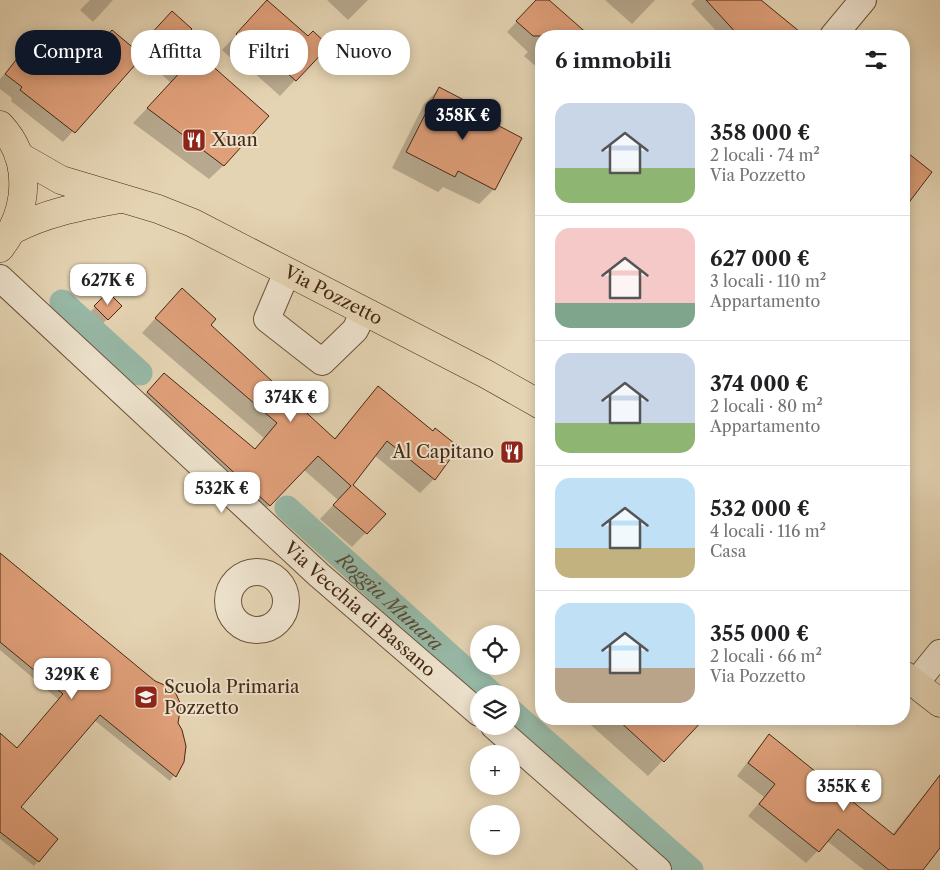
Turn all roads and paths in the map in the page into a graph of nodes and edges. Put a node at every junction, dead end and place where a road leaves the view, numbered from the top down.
1 (863, 0) edge
2 (838, 30) edge
3 (0, 125) edge
4 (19, 156) junction
5 (120, 199) junction
6 (6, 239) edge
7 (287, 272) junction
8 (0, 278) edge
9 (364, 312) junction
10 (535, 397) edge
11 (280, 540) junction
12 (248, 574) junction
13 (319, 575) junction
14 (282, 617) junction
15 (940, 653) edge
16 (910, 678) edge
17 (910, 680) edge
18 (940, 703) edge
19 (470, 705) edge
20 (504, 735) edge
21 (658, 870) edge

1 - 2 street
3 - 4 main road, Via Pozzetto
4 - 5 main road, Via Pozzetto
4 - 6 main road, Via Pozzetto
5 - 6 main road, Via Pozzetto
5 - 7 main road, Via Pozzetto
7 - 9 main road, Via Pozzetto
7 - 9 street
8 - 11 street, Via Vecchia di Bassano
9 - 10 main road, Via Pozzetto
11 - 12 street
11 - 13 street, Via Vecchia di Bassano
12 - 14 street
12 - 14 street
13 - 14 street
13 - 19 street, Via Vecchia di Bassano
15 - 16 street
17 - 18 main road
20 - 21 street

